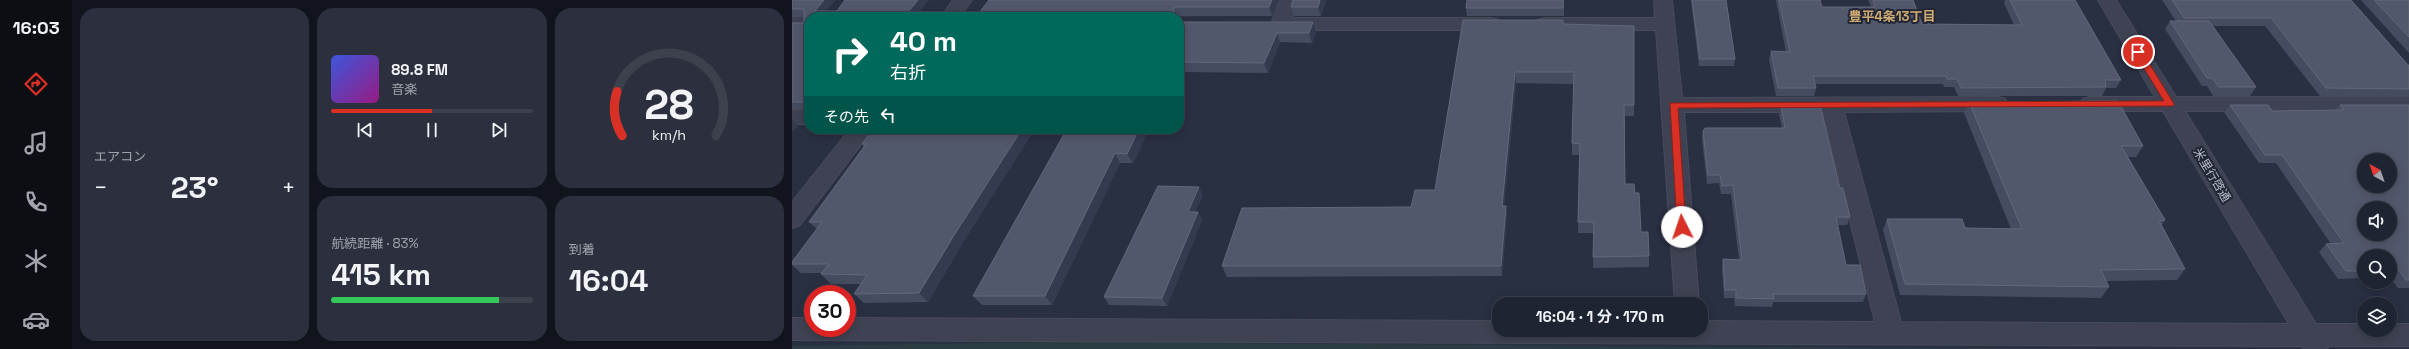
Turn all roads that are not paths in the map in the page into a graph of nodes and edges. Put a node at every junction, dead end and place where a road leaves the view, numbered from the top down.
1 (963, 0) edge
2 (1290, 0) edge
3 (1663, 0) edge
4 (2107, 0) edge
5 (954, 12) edge
6 (792, 23) edge
7 (804, 23) edge
8 (1665, 24) junction
9 (2021, 104) edge
10 (2068, 104) edge
11 (2170, 104) junction
12 (2409, 104) edge
13 (1673, 105) junction
14 (1832, 105) junction
15 (792, 117) edge
16 (804, 117) edge
17 (858, 134) edge
18 (792, 219) edge
19 (1687, 297) edge
20 (792, 329) edge
21 (1492, 331) edge
22 (1708, 332) edge
23 (1891, 334) junction
24 (2409, 335) edge
25 (2313, 342) edge

1 - 5 street
2 - 8 street
3 - 8 street
4 - 11 street, 米里行啓通
6 - 7 street
8 - 13 street
9 - 14 street
10 - 11 street
11 - 12 street
11 - 25 street, 米里行啓通
13 - 14 street
13 - 19 street
14 - 23 street
15 - 16 street
17 - 18 street
20 - 21 street
22 - 23 street
23 - 25 street
24 - 25 street

